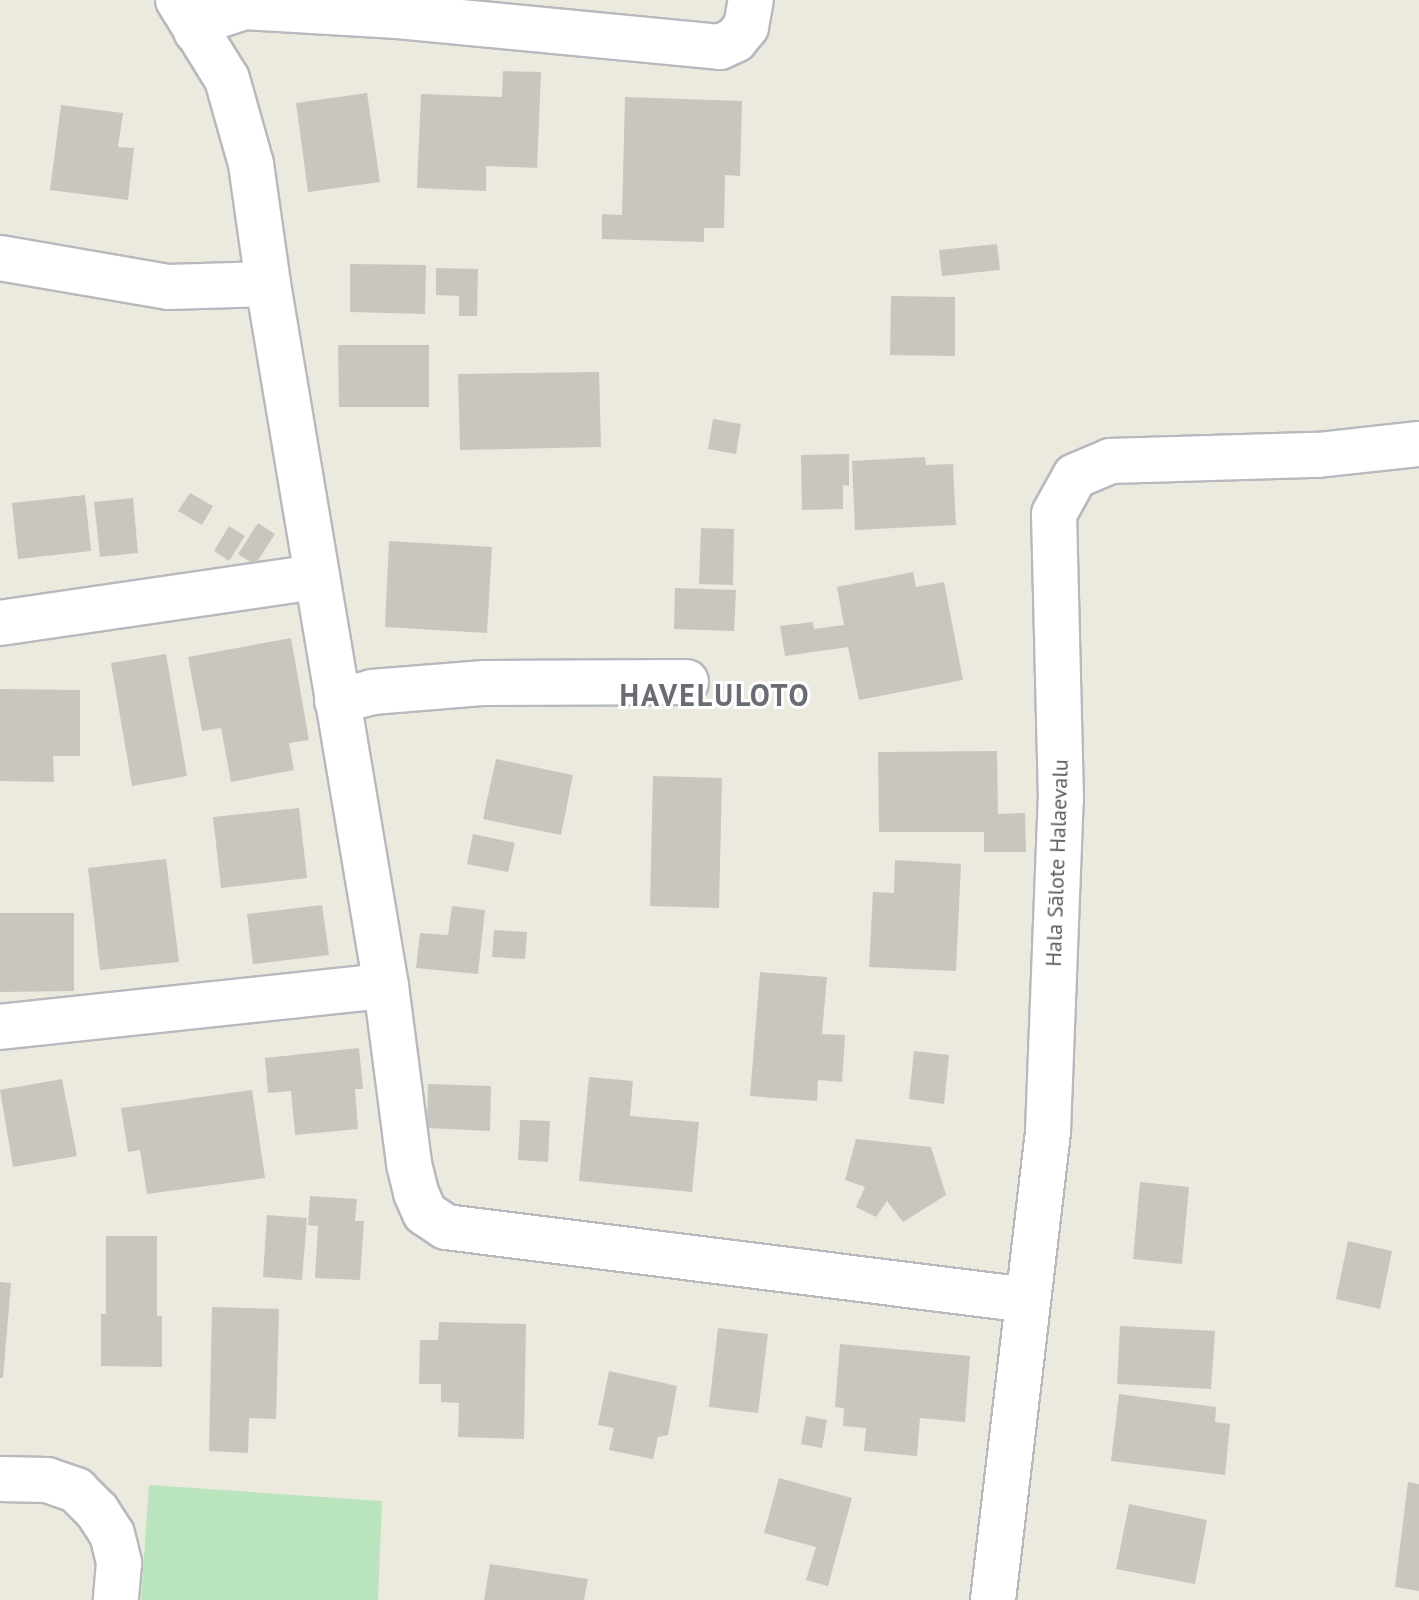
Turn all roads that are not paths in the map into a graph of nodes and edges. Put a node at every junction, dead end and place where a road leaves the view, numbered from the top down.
1 (751, 0) edge
2 (187, 16) edge
3 (0, 258) edge
4 (268, 284) junction
5 (1419, 444) edge
6 (316, 577) junction
7 (0, 623) edge
8 (686, 682) dead end
9 (337, 701) junction
10 (386, 986) junction
11 (0, 1027) edge
12 (1027, 1300) junction
13 (0, 1479) edge
14 (116, 1600) edge
15 (993, 1600) edge

1 - 2 street
2 - 4 street
3 - 4 street
4 - 6 street
5 - 12 street, Hala Sālote Halaevalu
6 - 7 street
6 - 9 street
8 - 9 street
9 - 10 street
10 - 11 street
10 - 12 street
12 - 15 street, Hala Sālote Halaevalu
13 - 14 street

